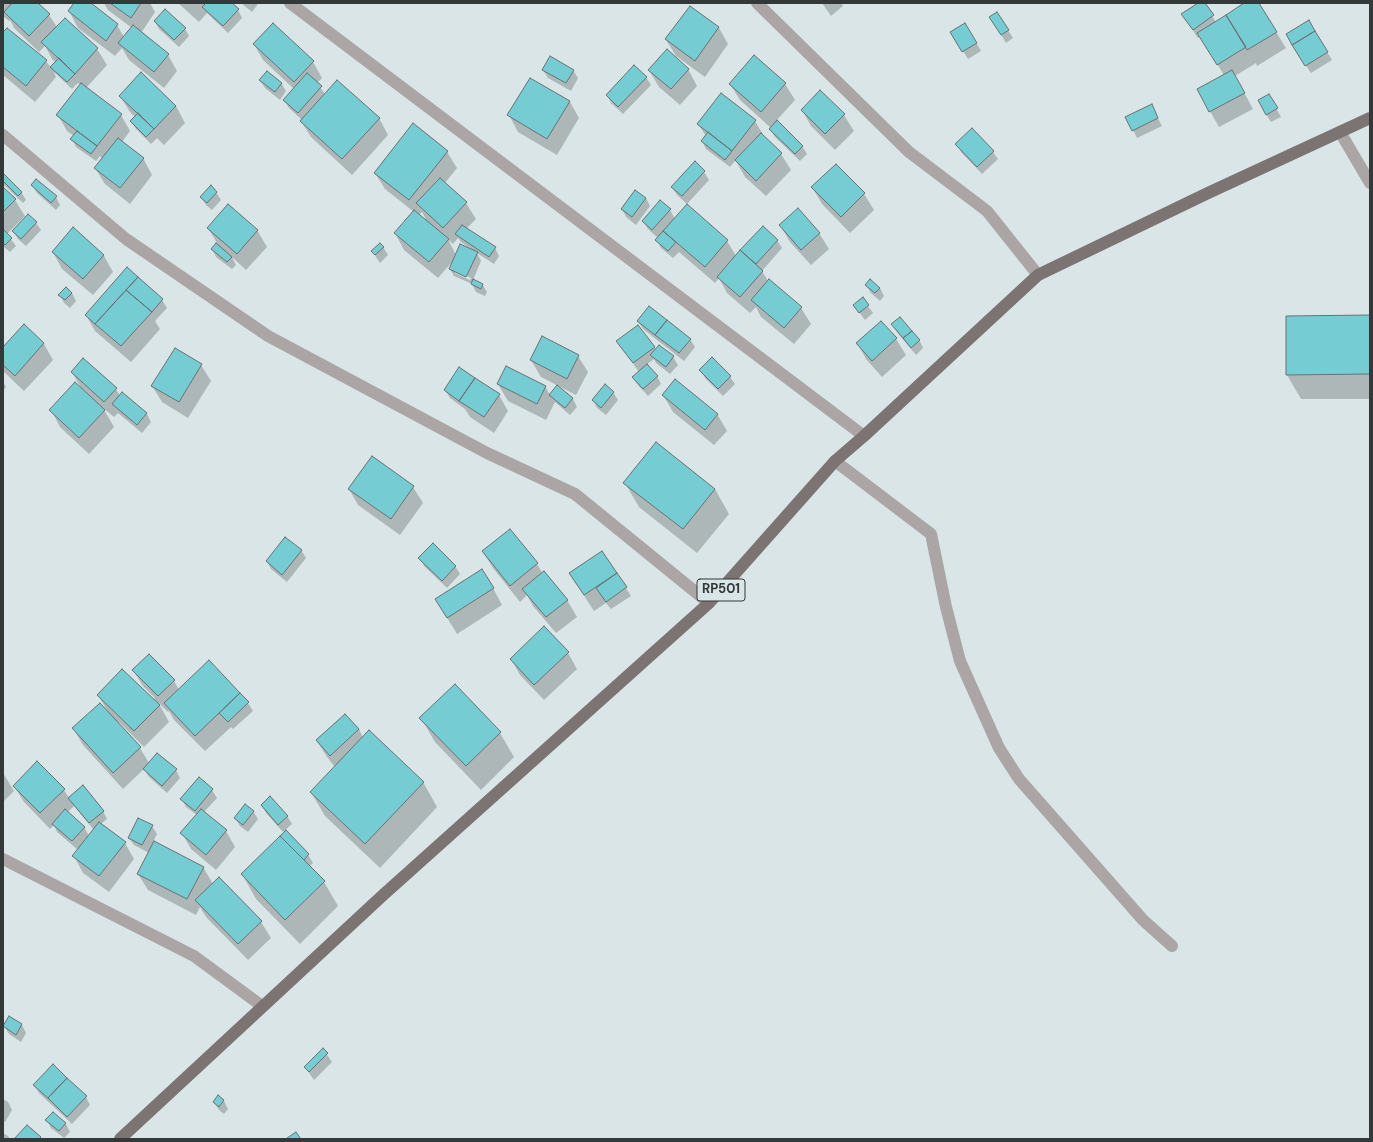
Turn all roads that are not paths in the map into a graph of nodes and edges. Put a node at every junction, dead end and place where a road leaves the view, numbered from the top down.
1 (290, 3) edge
2 (757, 3) edge
3 (1370, 118) edge
4 (1340, 132) junction
5 (3, 135) edge
6 (1370, 183) edge
7 (1038, 275) junction
8 (864, 436) junction
9 (835, 461) junction
10 (709, 603) junction
11 (3, 859) edge
12 (1172, 946) dead end
13 (262, 1006) junction
14 (120, 1139) edge

1 - 8 street
2 - 7 street
3 - 4 main road, RP501
4 - 6 street
4 - 7 main road, RP501
5 - 10 street
7 - 8 main road, RP501
8 - 9 main road, RP501
9 - 10 main road, RP501
9 - 12 street
10 - 13 main road, RP501
11 - 13 street
13 - 14 main road, RP501

